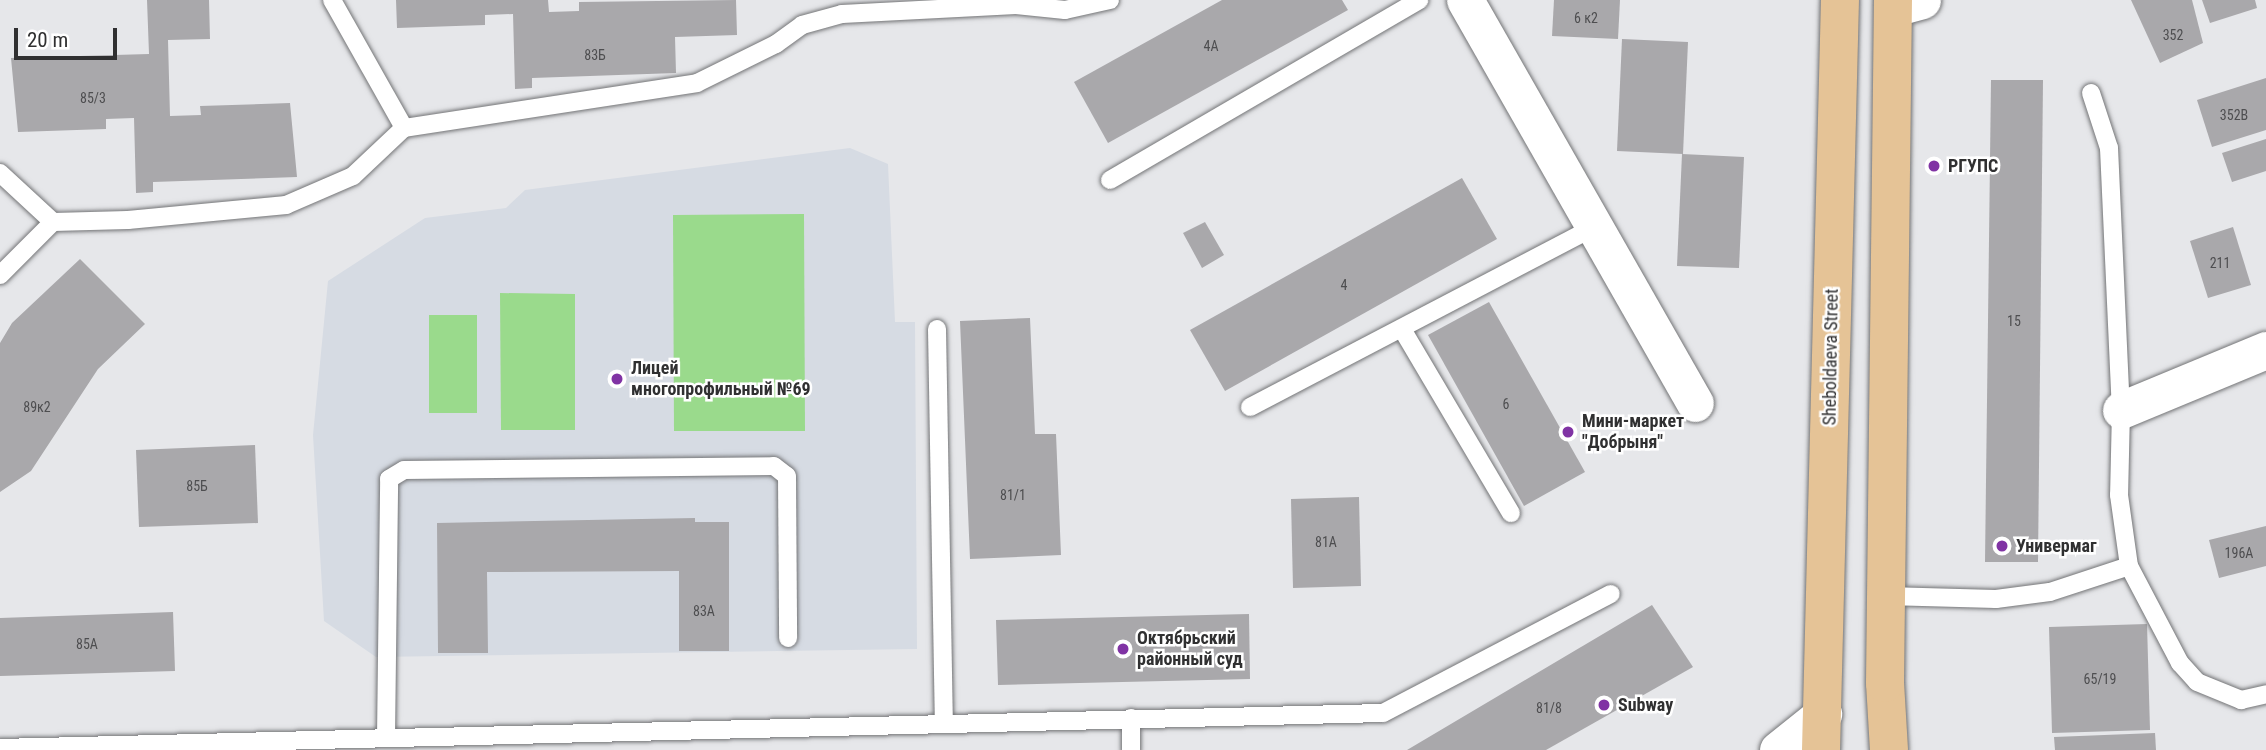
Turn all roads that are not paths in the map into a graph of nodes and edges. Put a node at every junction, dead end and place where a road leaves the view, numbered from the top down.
1 (332, 0) edge
2 (1110, 0) edge
3 (1419, 0) edge
4 (1465, 0) edge
5 (1840, 0) edge
6 (1903, 3) edge
7 (1065, 5) edge
8 (2091, 93) dead end
9 (404, 128) junction
10 (0, 173) edge
11 (1110, 180) dead end
12 (52, 222) junction
13 (1595, 227) junction
14 (0, 275) edge
15 (937, 329) dead end
16 (1402, 329) junction
17 (2266, 351) edge
18 (1695, 403) dead end
19 (1250, 407) dead end
20 (2121, 410) junction
21 (1511, 513) dead end
22 (2129, 566) junction
23 (1611, 594) dead end
24 (1886, 596) junction
25 (788, 638) dead end
26 (2266, 694) edge
27 (1131, 718) junction
28 (944, 723) junction
29 (1822, 732) edge
30 (386, 738) junction
31 (0, 748) edge
32 (20, 749) edge
33 (1131, 750) edge
34 (1777, 750) edge
35 (1889, 750) edge

1 - 9 lane
2 - 7 lane
3 - 11 lane
4 - 13 street
5 - 29 main road, Sheboldaeva Street
6 - 24 main road
7 - 9 lane
8 - 20 lane
9 - 12 lane
10 - 12 lane
12 - 14 lane
13 - 16 lane
13 - 18 street
15 - 28 lane
16 - 19 lane
16 - 21 lane
17 - 20 street
20 - 22 lane
22 - 24 lane
22 - 26 lane
23 - 27 lane
24 - 35 main road
25 - 30 lane
27 - 28 lane
27 - 33 lane
28 - 30 lane
29 - 34 street
30 - 32 lane
31 - 32 lane

